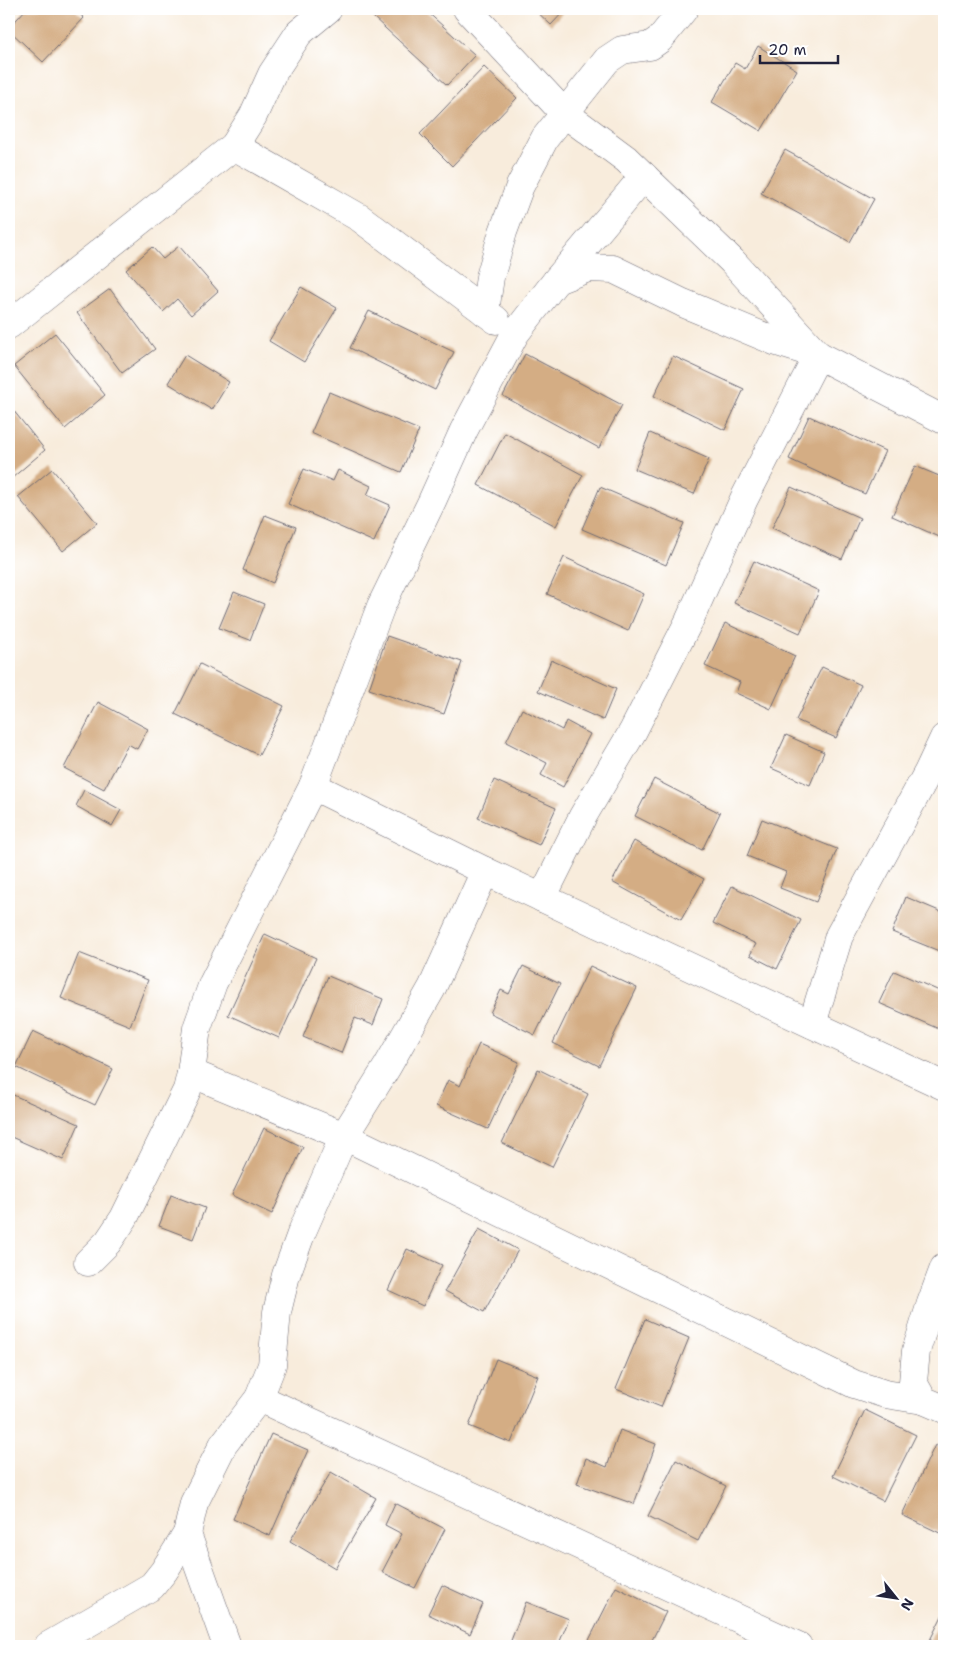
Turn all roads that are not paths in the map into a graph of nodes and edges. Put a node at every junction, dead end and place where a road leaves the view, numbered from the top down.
1 (328, 9) edge
2 (467, 9) edge
3 (684, 9) edge
4 (564, 113) junction
5 (234, 146) junction
6 (644, 176) junction
7 (556, 281) junction
8 (485, 312) junction
9 (9, 325) edge
10 (515, 334) junction
11 (818, 355) junction
12 (944, 420) edge
13 (944, 738) edge
14 (313, 786) junction
15 (485, 871) junction
16 (542, 898) junction
17 (812, 1024) junction
18 (191, 1073) junction
19 (944, 1086) edge
20 (344, 1136) junction
21 (88, 1262) dead end
22 (944, 1268) edge
23 (259, 1398) junction
24 (934, 1404) edge
25 (187, 1534) junction
26 (48, 1646) edge
27 (227, 1646) edge
28 (798, 1646) edge

1 - 5 street
2 - 4 street
3 - 4 street
4 - 6 street
4 - 8 street
5 - 8 street
5 - 9 street
6 - 7 street
6 - 11 street
7 - 10 street
7 - 11 street
8 - 10 street
10 - 14 street
11 - 12 street
11 - 16 street
13 - 17 street
14 - 15 street
14 - 18 street
15 - 16 street
15 - 20 street
16 - 17 street
17 - 19 street
18 - 20 street
18 - 21 street
20 - 23 street
20 - 24 street
22 - 24 street
23 - 25 street
23 - 28 street
25 - 26 street
25 - 27 street

